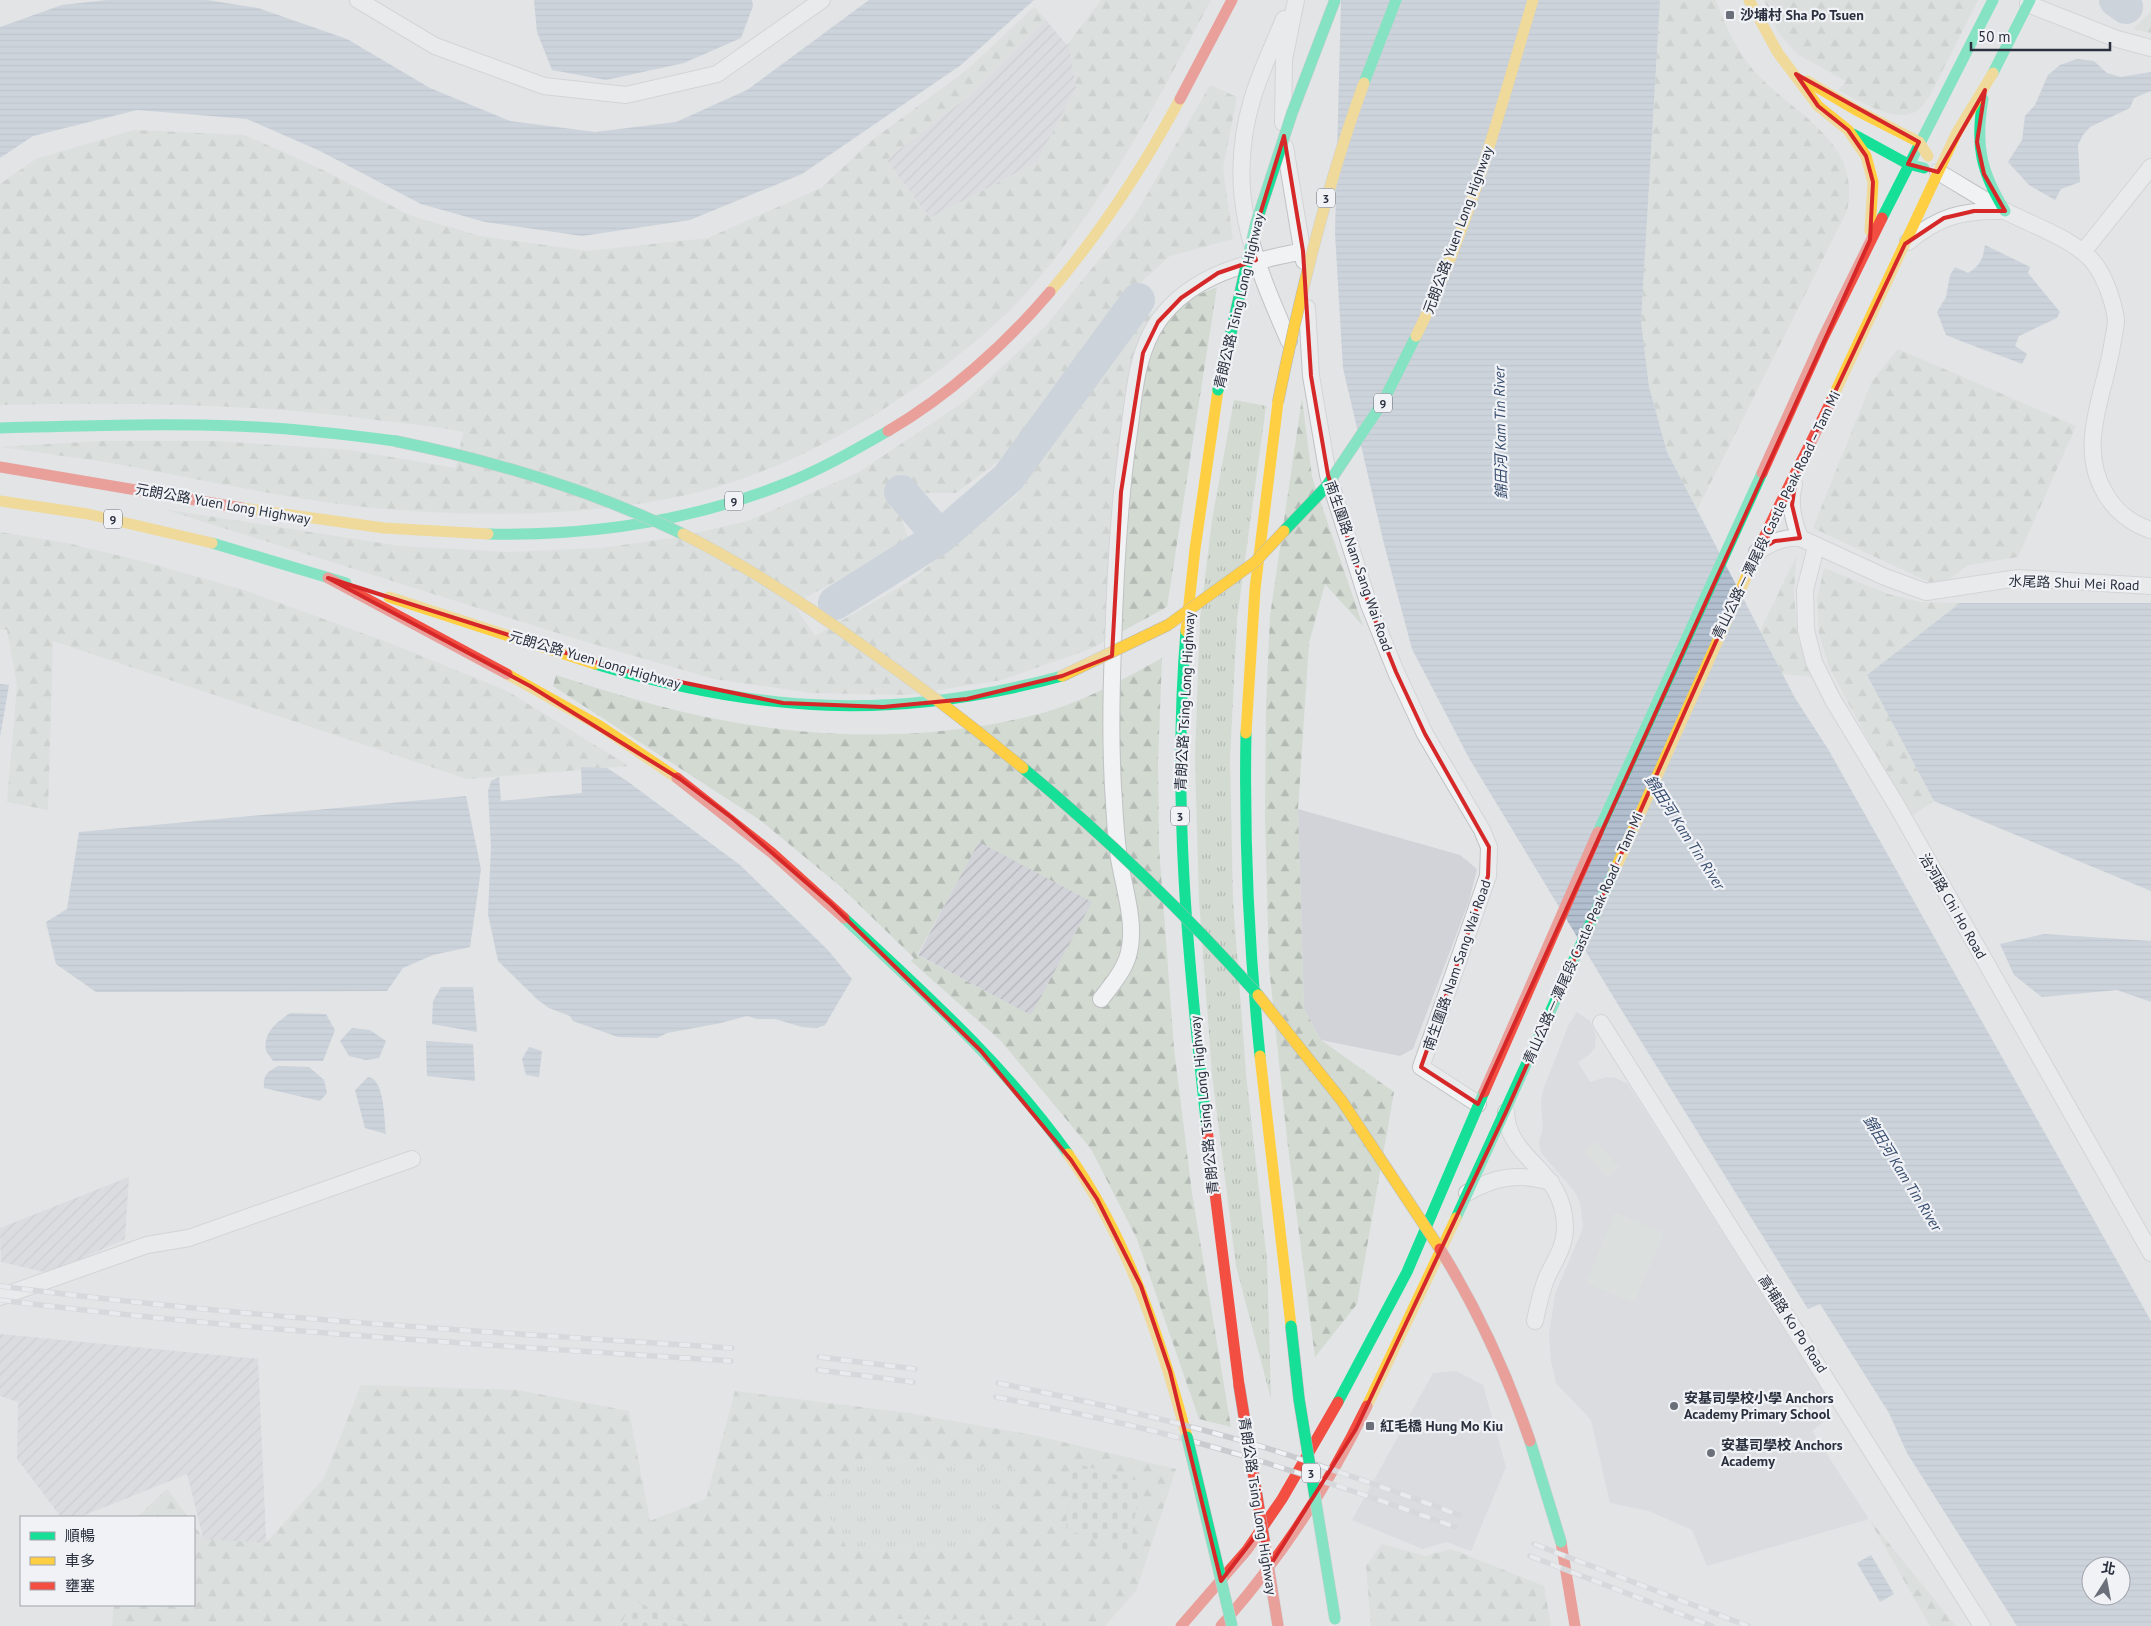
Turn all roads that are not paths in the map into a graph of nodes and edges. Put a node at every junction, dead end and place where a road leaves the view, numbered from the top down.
1 (358, 0) edge
2 (822, 0) edge
3 (1232, 0) edge
4 (1291, 0) edge
5 (1296, 0) edge
6 (1335, 0) edge
7 (1396, 0) edge
8 (1533, 0) edge
9 (1749, 0) edge
10 (1993, 0) edge
11 (2024, 3) edge
12 (2000, 11) dead end
13 (1982, 24) junction
14 (2151, 48) edge
15 (1796, 74) junction
16 (1985, 90) junction
17 (1848, 130) junction
18 (1919, 142) junction
19 (1908, 164) junction
20 (2151, 167) edge
21 (1938, 172) junction
22 (2006, 211) junction
23 (1870, 240) junction
24 (1905, 244) junction
25 (1303, 251) junction
26 (2083, 252) junction
27 (1256, 260) junction
28 (1315, 411) junction
29 (0, 428) edge
30 (0, 467) edge
31 (1797, 472) junction
32 (0, 501) edge
33 (2151, 530) edge
34 (1800, 538) junction
35 (1816, 547) junction
36 (1754, 556) junction
37 (328, 578) junction
38 (2151, 586) edge
39 (1100, 999) dead end
40 (1601, 1023) dead end
41 (1478, 1104) junction
42 (1506, 1112) junction
43 (412, 1159) dead end
44 (1552, 1182) junction
45 (1467, 1193) junction
46 (2151, 1253) edge
47 (0, 1297) edge
48 (1535, 1321) dead end
49 (1335, 1622) edge
50 (1181, 1626) edge
51 (1221, 1626) edge
52 (1232, 1626) edge
53 (1278, 1626) edge
54 (1575, 1626) edge
55 (1982, 1626) edge

1 - 2 street
3 - 30 main road, 元朗公路 Yuen Long Highway / 9
4 - 27 street, 南生圍路 Nam Sang Wai Road
5 - 25 street, 南生圍路 Nam Sang Wai Road
6 - 53 main road, 青朗公路 Tsing Long Highway / 3, bridge
7 - 49 main road, 3, bridge
8 - 37 main road, 元朗公路 Yuen Long Highway / 9, bridge
9 - 15 main road, 青山公路－潭尾段 Castle Peak Road – Tam Mi
10 - 13 main road
11 - 14 street
11 - 16 main road
12 - 13 main road
13 - 18 main road
15 - 17 main road, 青山公路－潭尾段 Castle Peak Road – Tam Mi
15 - 18 main road, 青山公路－潭尾段 Castle Peak Road – Tam Mi
16 - 21 main road, 青山公路－潭尾段 Castle Peak Road – Tam Mi
16 - 22 main road
17 - 19 main road
17 - 23 main road, 青山公路－潭尾段 Castle Peak Road – Tam Mi
18 - 19 main road
18 - 21 main road
19 - 21 main road
19 - 23 main road
20 - 26 street
21 - 22 street
21 - 24 main road, 青山公路－潭尾段 Castle Peak Road – Tam Mi
22 - 24 street
22 - 26 street
23 - 41 main road, 青山公路－潭尾段 Castle Peak Road – Tam Mi
24 - 31 main road, 青山公路－潭尾段 Castle Peak Road – Tam Mi
25 - 27 street
25 - 28 street, 南生圍路 Nam Sang Wai Road
26 - 33 street
27 - 28 street, 南生圍路 Nam Sang Wai Road
27 - 39 street
28 - 41 street, 南生圍路 Nam Sang Wai Road
29 - 54 main road, bridge
31 - 34 street
31 - 36 main road, 青山公路－潭尾段 Castle Peak Road – Tam Mi
32 - 37 main road, 元朗公路 Yuen Long Highway / 9
34 - 35 street, 水尾路 Shui Mei Road
34 - 36 street
35 - 38 street, 水尾路 Shui Mei Road
35 - 46 street, 治河路 Chi Ho Road
36 - 42 main road, 青山公路－潭尾段 Castle Peak Road – Tam Mi
37 - 52 main road, bridge
40 - 55 street, 高埔路 Ko Po Road
41 - 50 main road, 青山公路－潭尾段 Castle Peak Road – Tam Mi
42 - 44 street
42 - 45 main road, 青山公路－潭尾段 Castle Peak Road – Tam Mi
43 - 47 street
44 - 45 street
44 - 48 street
45 - 51 main road, 青山公路－潭尾段 Castle Peak Road – Tam Mi

